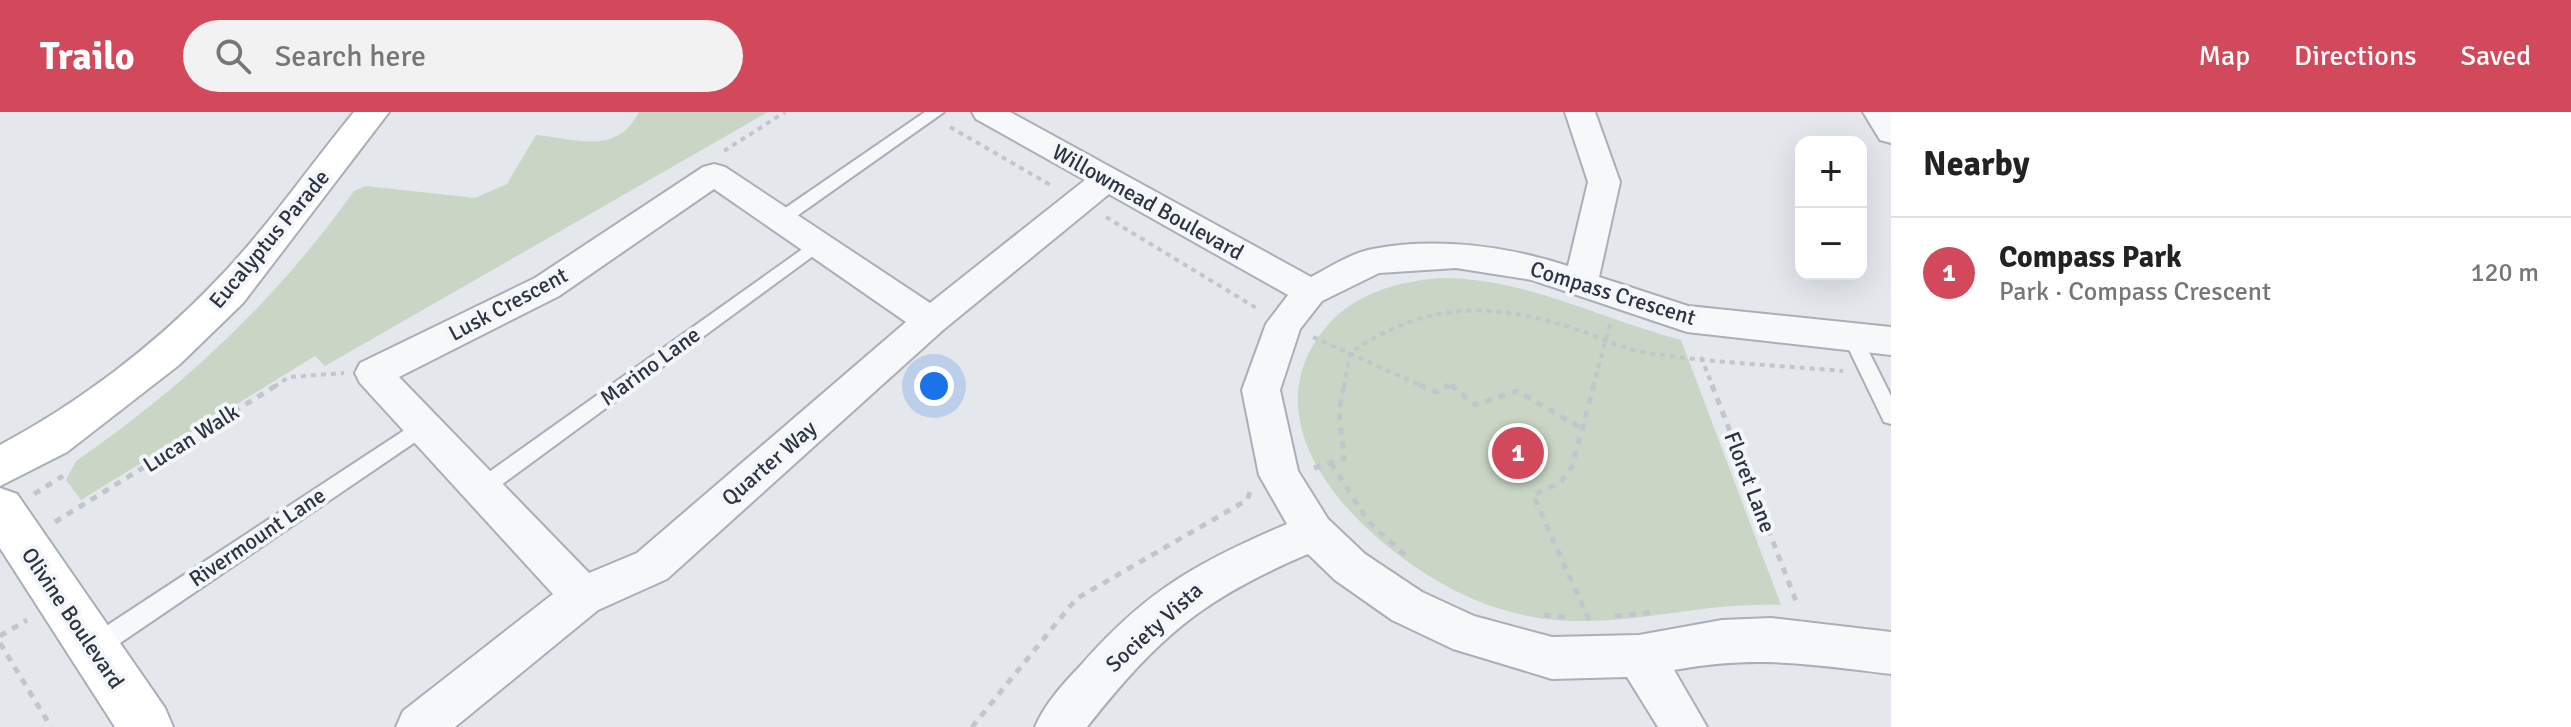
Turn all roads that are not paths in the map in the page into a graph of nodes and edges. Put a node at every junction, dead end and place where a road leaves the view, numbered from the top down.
1 (372, 112) edge
2 (936, 112) edge
3 (987, 112) edge
4 (1580, 112) edge
5 (1878, 112) edge
6 (1891, 133) edge
7 (1107, 179) junction
8 (781, 219) junction
9 (818, 244) junction
10 (1581, 282) junction
11 (1310, 292) junction
12 (931, 321) junction
13 (1852, 337) junction
14 (1891, 341) edge
15 (1891, 416) edge
16 (423, 426) junction
17 (0, 467) edge
18 (482, 488) junction
19 (11, 526) edge
20 (1313, 532) junction
21 (583, 596) junction
22 (93, 648) junction
23 (1891, 653) edge
24 (1622, 657) junction
25 (146, 727) edge
26 (419, 727) edge
27 (1058, 727) edge
28 (1684, 727) edge

1 - 17 street, Eucalyptus Parade
2 - 8 lane
3 - 7 street, Willowmead Boulevard
4 - 10 street
5 - 6 street
7 - 11 street, Willowmead Boulevard
7 - 12 street, Quarter Way
8 - 9 street
8 - 16 street, Lusk Crescent
9 - 12 street
9 - 18 lane, Marino Lane
10 - 11 street, Compass Crescent
10 - 13 street, Compass Crescent
11 - 20 street, Compass Crescent
12 - 21 street, Quarter Way
13 - 14 street, Compass Crescent
13 - 15 lane
16 - 18 street
16 - 22 lane, Rivermount Lane
18 - 21 street
19 - 22 street, Olivine Boulevard
20 - 24 street, Compass Crescent
20 - 27 street, Society Vista
21 - 26 street, Quarter Way
22 - 25 street, Olivine Boulevard
23 - 24 street, Compass Crescent
24 - 28 street

